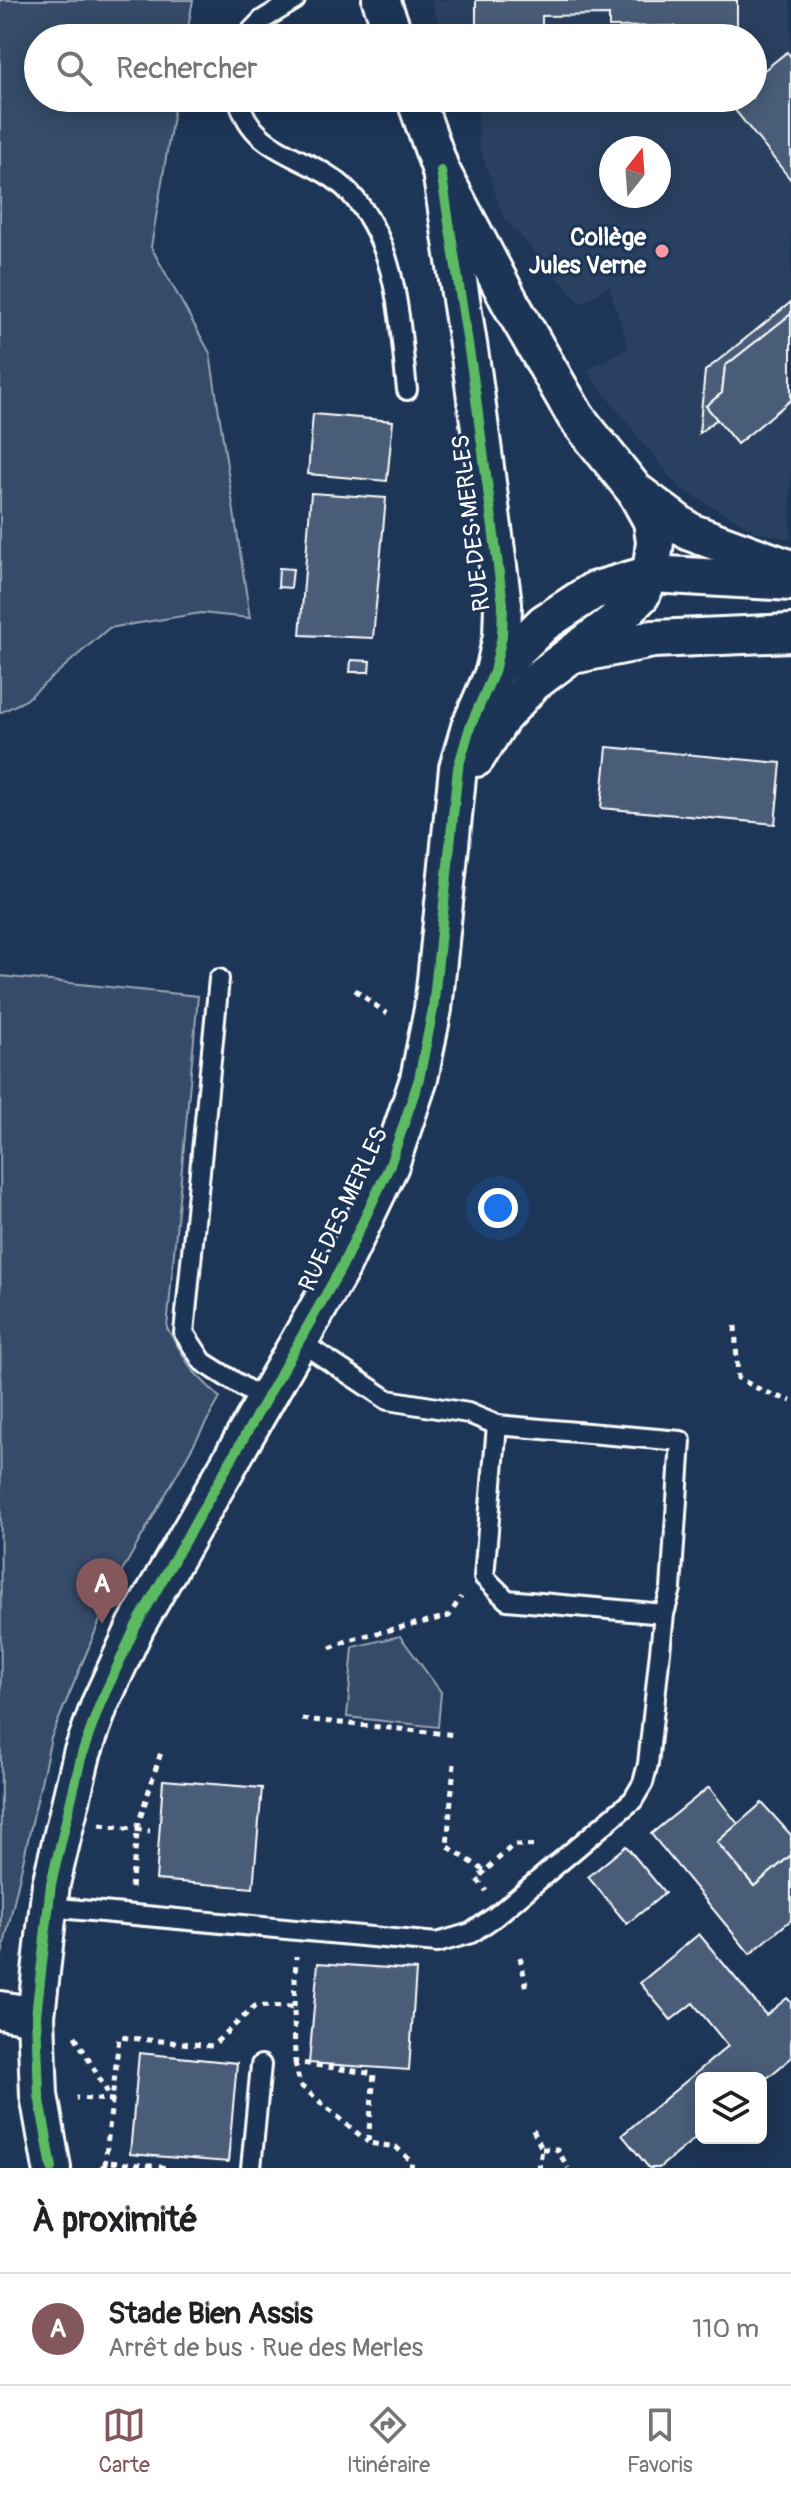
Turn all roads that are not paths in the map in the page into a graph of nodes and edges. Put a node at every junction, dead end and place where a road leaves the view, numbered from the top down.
1 (295, 0) edge
2 (381, 0) edge
3 (258, 24) edge
4 (390, 24) edge
5 (242, 112) edge
6 (420, 112) edge
7 (441, 171) junction
8 (407, 390) dead end
9 (636, 492) junction
10 (791, 569) edge
11 (651, 574) junction
12 (791, 582) edge
13 (503, 604) junction
14 (544, 623) junction
15 (791, 633) edge
16 (569, 656) junction
17 (494, 672) junction
18 (455, 793) junction
19 (219, 979) dead end
20 (299, 1341) junction
21 (265, 1401) junction
22 (497, 1425) junction
23 (664, 1614) junction
24 (48, 1907) junction
25 (0, 2010) edge
26 (52, 2020) junction
27 (261, 2065) dead end
28 (52, 2168) edge
29 (251, 2168) edge

1 - 3 lane
2 - 4 street
5 - 8 lane
6 - 7 street, RUE DES MERLES
7 - 9 street, RUE DES MERLES
7 - 13 street, RUE DES MERLES
9 - 10 street
9 - 11 street
11 - 12 street
11 - 14 street
11 - 16 street, RUE DES MERLES
13 - 14 street
13 - 17 street, RUE DES MERLES
14 - 16 street
14 - 17 street
15 - 16 street
16 - 18 street, RUE DES MERLES
17 - 18 street, RUE DES MERLES
18 - 20 street, RUE DES MERLES
19 - 21 lane
20 - 21 street, RUE DES MERLES
20 - 22 lane
21 - 24 street, RUE DES MERLES
22 - 23 lane
22 - 23 lane
23 - 24 lane
24 - 26 street, RUE DES MERLES
25 - 26 street
26 - 28 street, RUE DES MERLES
27 - 29 lane

